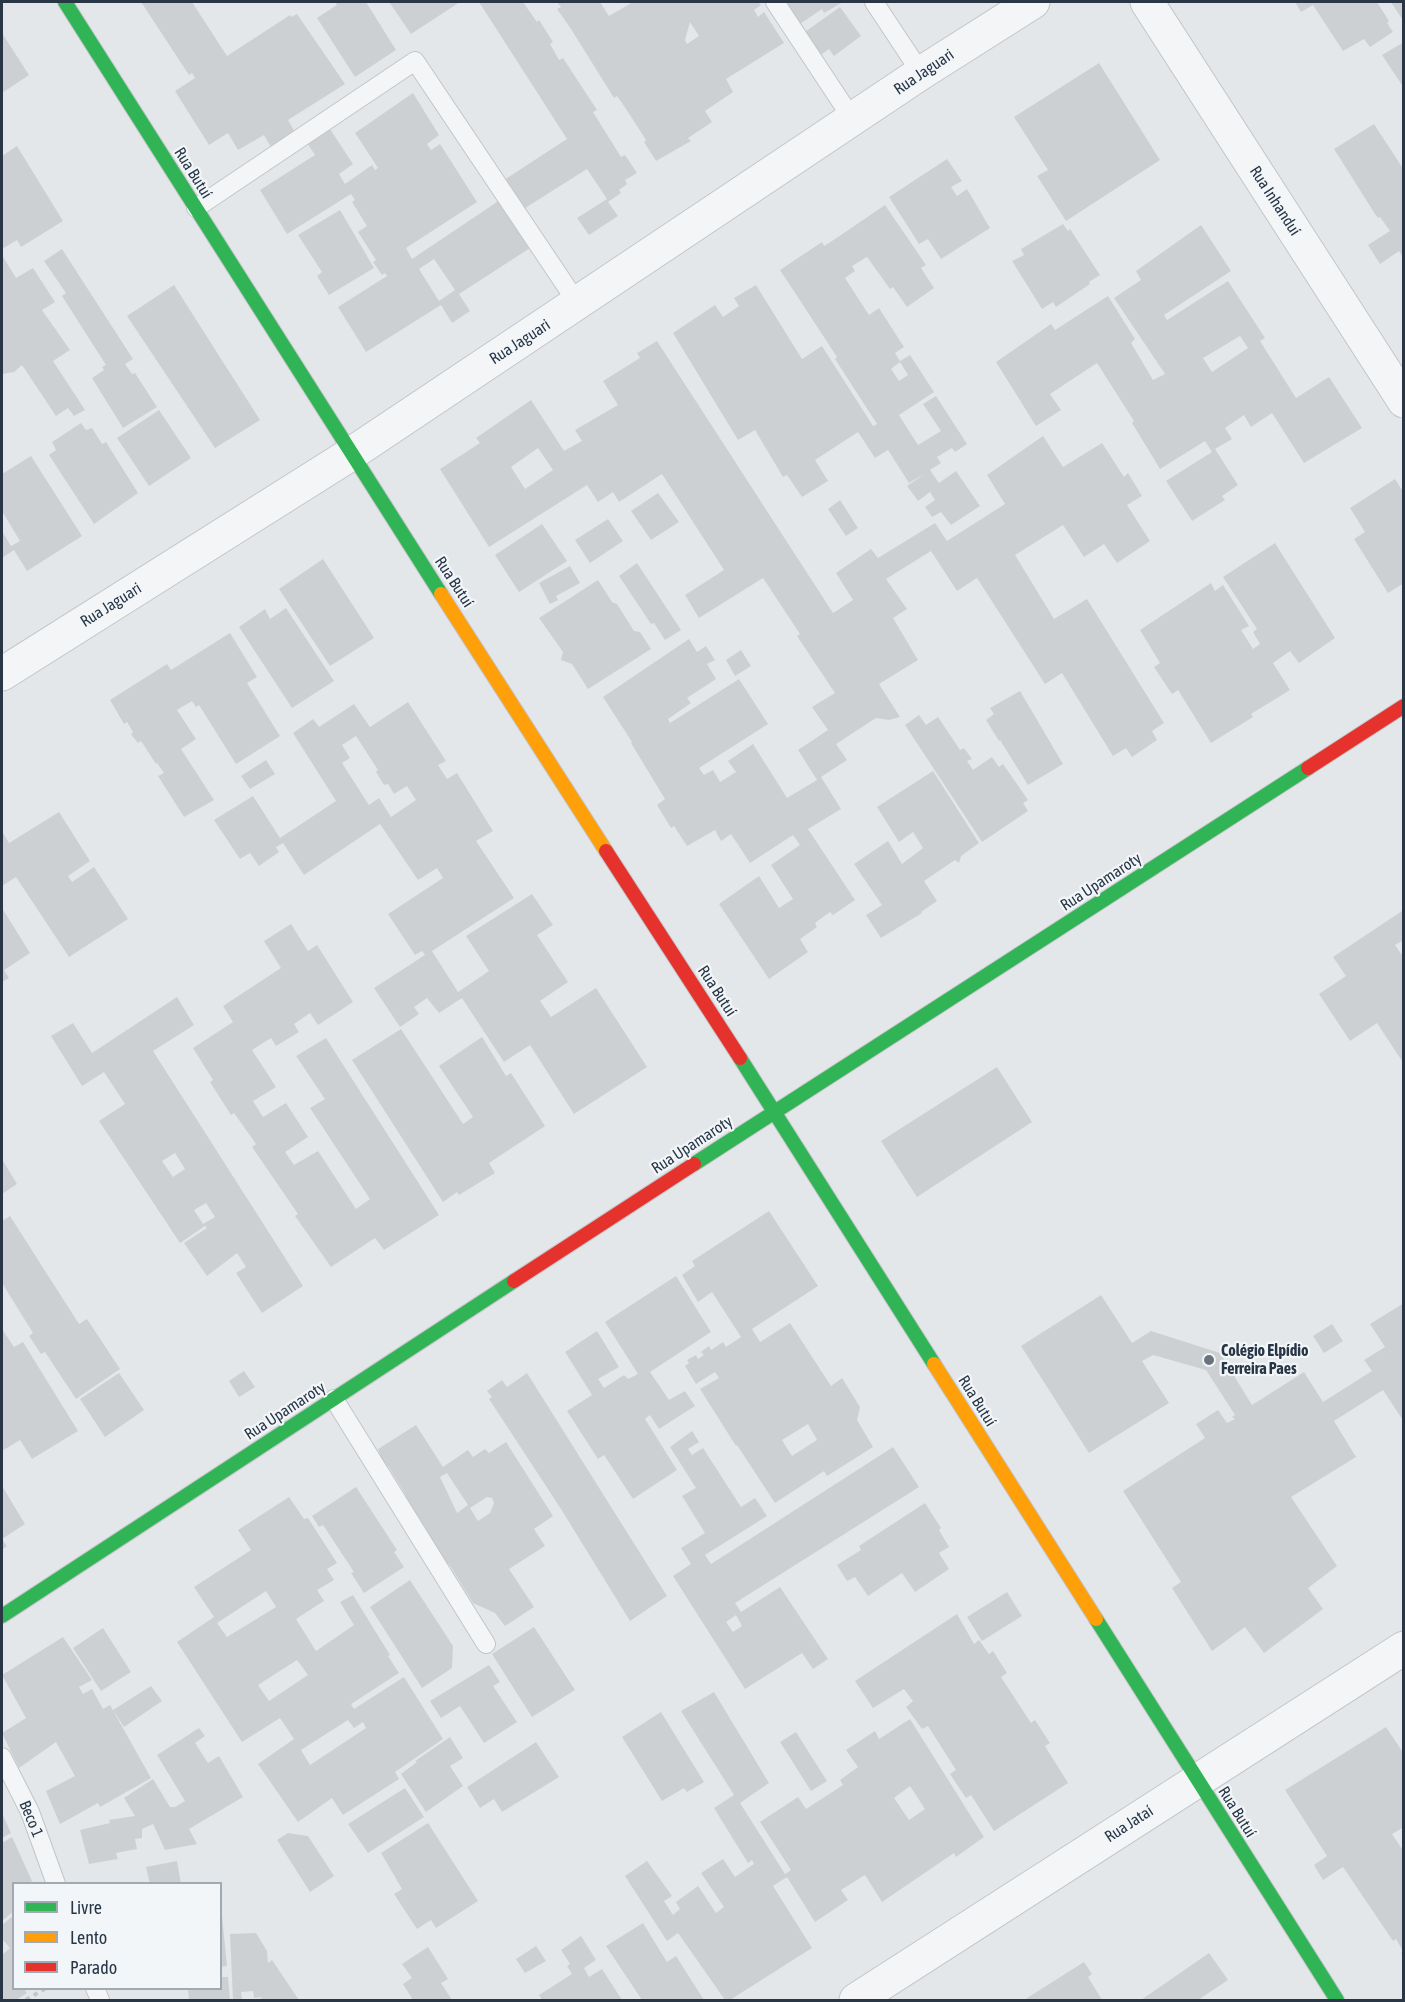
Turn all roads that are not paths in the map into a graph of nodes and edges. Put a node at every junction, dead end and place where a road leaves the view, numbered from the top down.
1 (65, 2) edge
2 (775, 2) edge
3 (874, 2) edge
4 (1033, 2) edge
5 (1147, 2) edge
6 (921, 73) junction
7 (853, 120) junction
8 (196, 208) junction
9 (578, 304) junction
10 (1404, 401) edge
11 (351, 454) junction
12 (2, 674) edge
13 (1404, 706) edge
14 (774, 1111) junction
15 (334, 1399) junction
16 (2, 1616) edge
17 (486, 1644) dead end
18 (1404, 1648) edge
19 (2, 1757) edge
20 (1197, 1780) junction
21 (55, 1882) edge
22 (856, 2001) edge
23 (1337, 2001) edge

1 - 8 street, Rua Butuí
2 - 7 lane
3 - 6 lane
4 - 6 street, Rua Jaguari
5 - 10 street, Rua Inhanduí
6 - 7 street, Rua Jaguari
7 - 9 street, Rua Jaguari
8 - 9 lane
8 - 11 street, Rua Butuí
9 - 11 street, Rua Jaguari
11 - 12 street, Rua Jaguari
11 - 14 street, Rua Butuí
13 - 14 street, Rua Upamaroty
14 - 15 street, Rua Upamaroty
14 - 20 street, Rua Butuí
15 - 16 street, Rua Upamaroty
15 - 17 lane
18 - 20 street, Rua Jataí
19 - 21 lane, Beco 1
20 - 22 street, Rua Jataí
20 - 23 street, Rua Butuí

